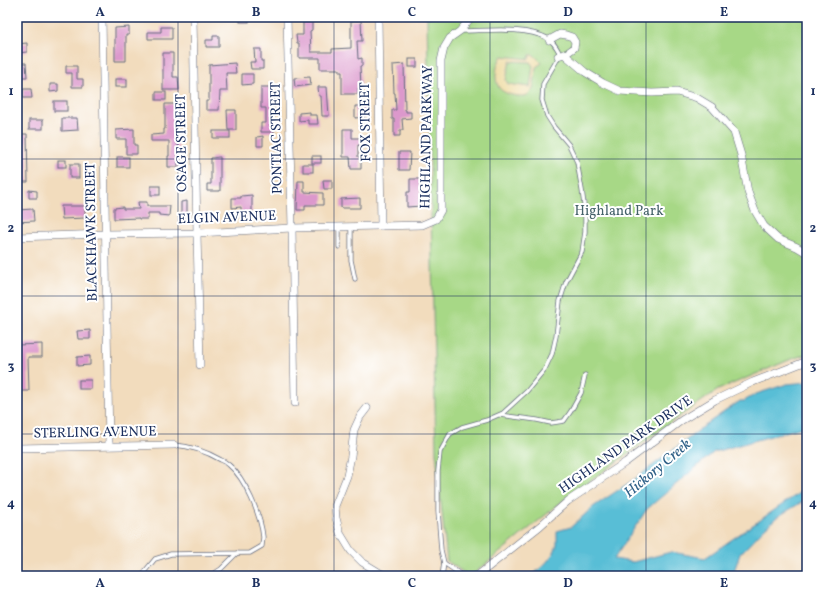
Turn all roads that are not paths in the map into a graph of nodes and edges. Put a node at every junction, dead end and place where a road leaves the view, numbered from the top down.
1 (102, 17) edge
2 (193, 17) edge
3 (287, 17) edge
4 (378, 17) edge
5 (470, 17) edge
6 (460, 31) junction
7 (549, 40) junction
8 (560, 57) junction
9 (436, 219) joint
10 (381, 226) junction
11 (339, 227) junction
12 (351, 227) junction
13 (292, 228) junction
14 (197, 233) junction
15 (105, 234) junction
16 (17, 237) edge
17 (339, 247) dead end
18 (807, 253) edge
19 (355, 279) dead end
20 (807, 361) edge
21 (200, 365) dead end
22 (585, 375) dead end
23 (295, 402) dead end
24 (367, 408) dead end
25 (499, 415) junction
26 (174, 445) joint
27 (108, 446) junction
28 (17, 448) edge
29 (237, 553) junction
30 (444, 563) junction
31 (144, 576) edge
32 (210, 576) edge
33 (385, 576) edge
34 (442, 576) edge
35 (463, 576) edge
36 (477, 576) edge

1 - 15 street, BLACKHAWK STREET
2 - 14 street, OSAGE STREET
3 - 13 street, PONTIAC STREET
4 - 10 street, FOX STREET
5 - 6 street, HIGHLAND PARKWAY
6 - 7 lane
6 - 9 street, HIGHLAND PARKWAY
7 - 8 lane
7 - 8 street
8 - 18 street
8 - 25 lane
9 - 10 street, ELGIN AVENUE
10 - 12 street, ELGIN AVENUE
11 - 12 street, ELGIN AVENUE
11 - 13 street, ELGIN AVENUE
11 - 17 lane
12 - 19 lane
13 - 14 street, ELGIN AVENUE
13 - 23 street, PONTIAC STREET
14 - 15 street, ELGIN AVENUE
14 - 21 street, OSAGE STREET
15 - 16 street, ELGIN AVENUE
15 - 27 street, BLACKHAWK STREET
20 - 36 street, HIGHLAND PARK DRIVE
22 - 25 lane
24 - 33 street
25 - 30 lane
26 - 27 street, STERLING AVENUE
26 - 29 lane
27 - 28 street, STERLING AVENUE
29 - 31 lane
29 - 32 lane
30 - 34 lane
30 - 35 lane

